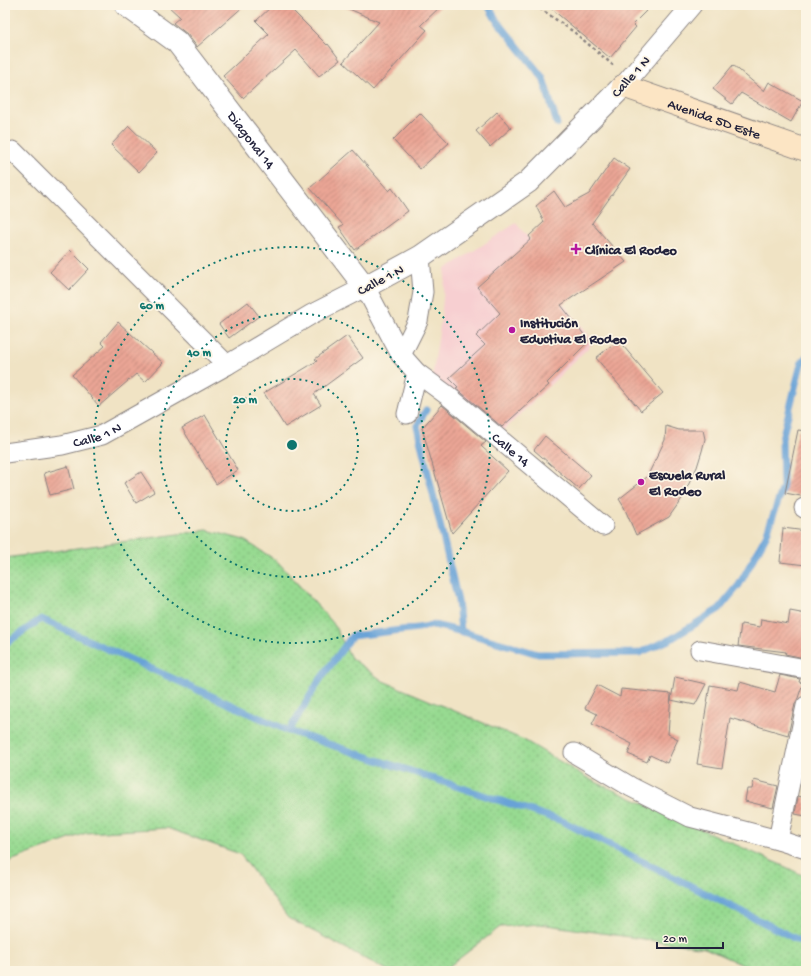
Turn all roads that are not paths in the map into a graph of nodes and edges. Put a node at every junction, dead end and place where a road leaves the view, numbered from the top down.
1 (126, 5) edge
2 (692, 5) edge
3 (625, 84) junction
4 (806, 150) edge
5 (13, 151) dead end
6 (420, 258) junction
7 (365, 287) junction
8 (401, 355) junction
9 (226, 365) junction
10 (417, 372) junction
11 (407, 414) dead end
12 (5, 453) edge
13 (603, 526) dead end
14 (700, 650) dead end
15 (806, 669) edge
16 (806, 706) edge
17 (574, 753) dead end
18 (778, 840) junction
19 (806, 849) edge

1 - 7 street, Diagonal 14
2 - 3 street, Calle 1 N
3 - 4 main road, Avenida 5D Este
3 - 6 street, Calle 1 N
5 - 9 street
6 - 7 street, Calle 1 N
6 - 8 street
7 - 8 street, Calle 14
7 - 9 street, Calle 1 N
8 - 10 street, Calle 14
9 - 12 street, Calle 1 N
10 - 11 street
10 - 13 street, Calle 14
14 - 15 street
16 - 18 street
17 - 18 street
18 - 19 street

